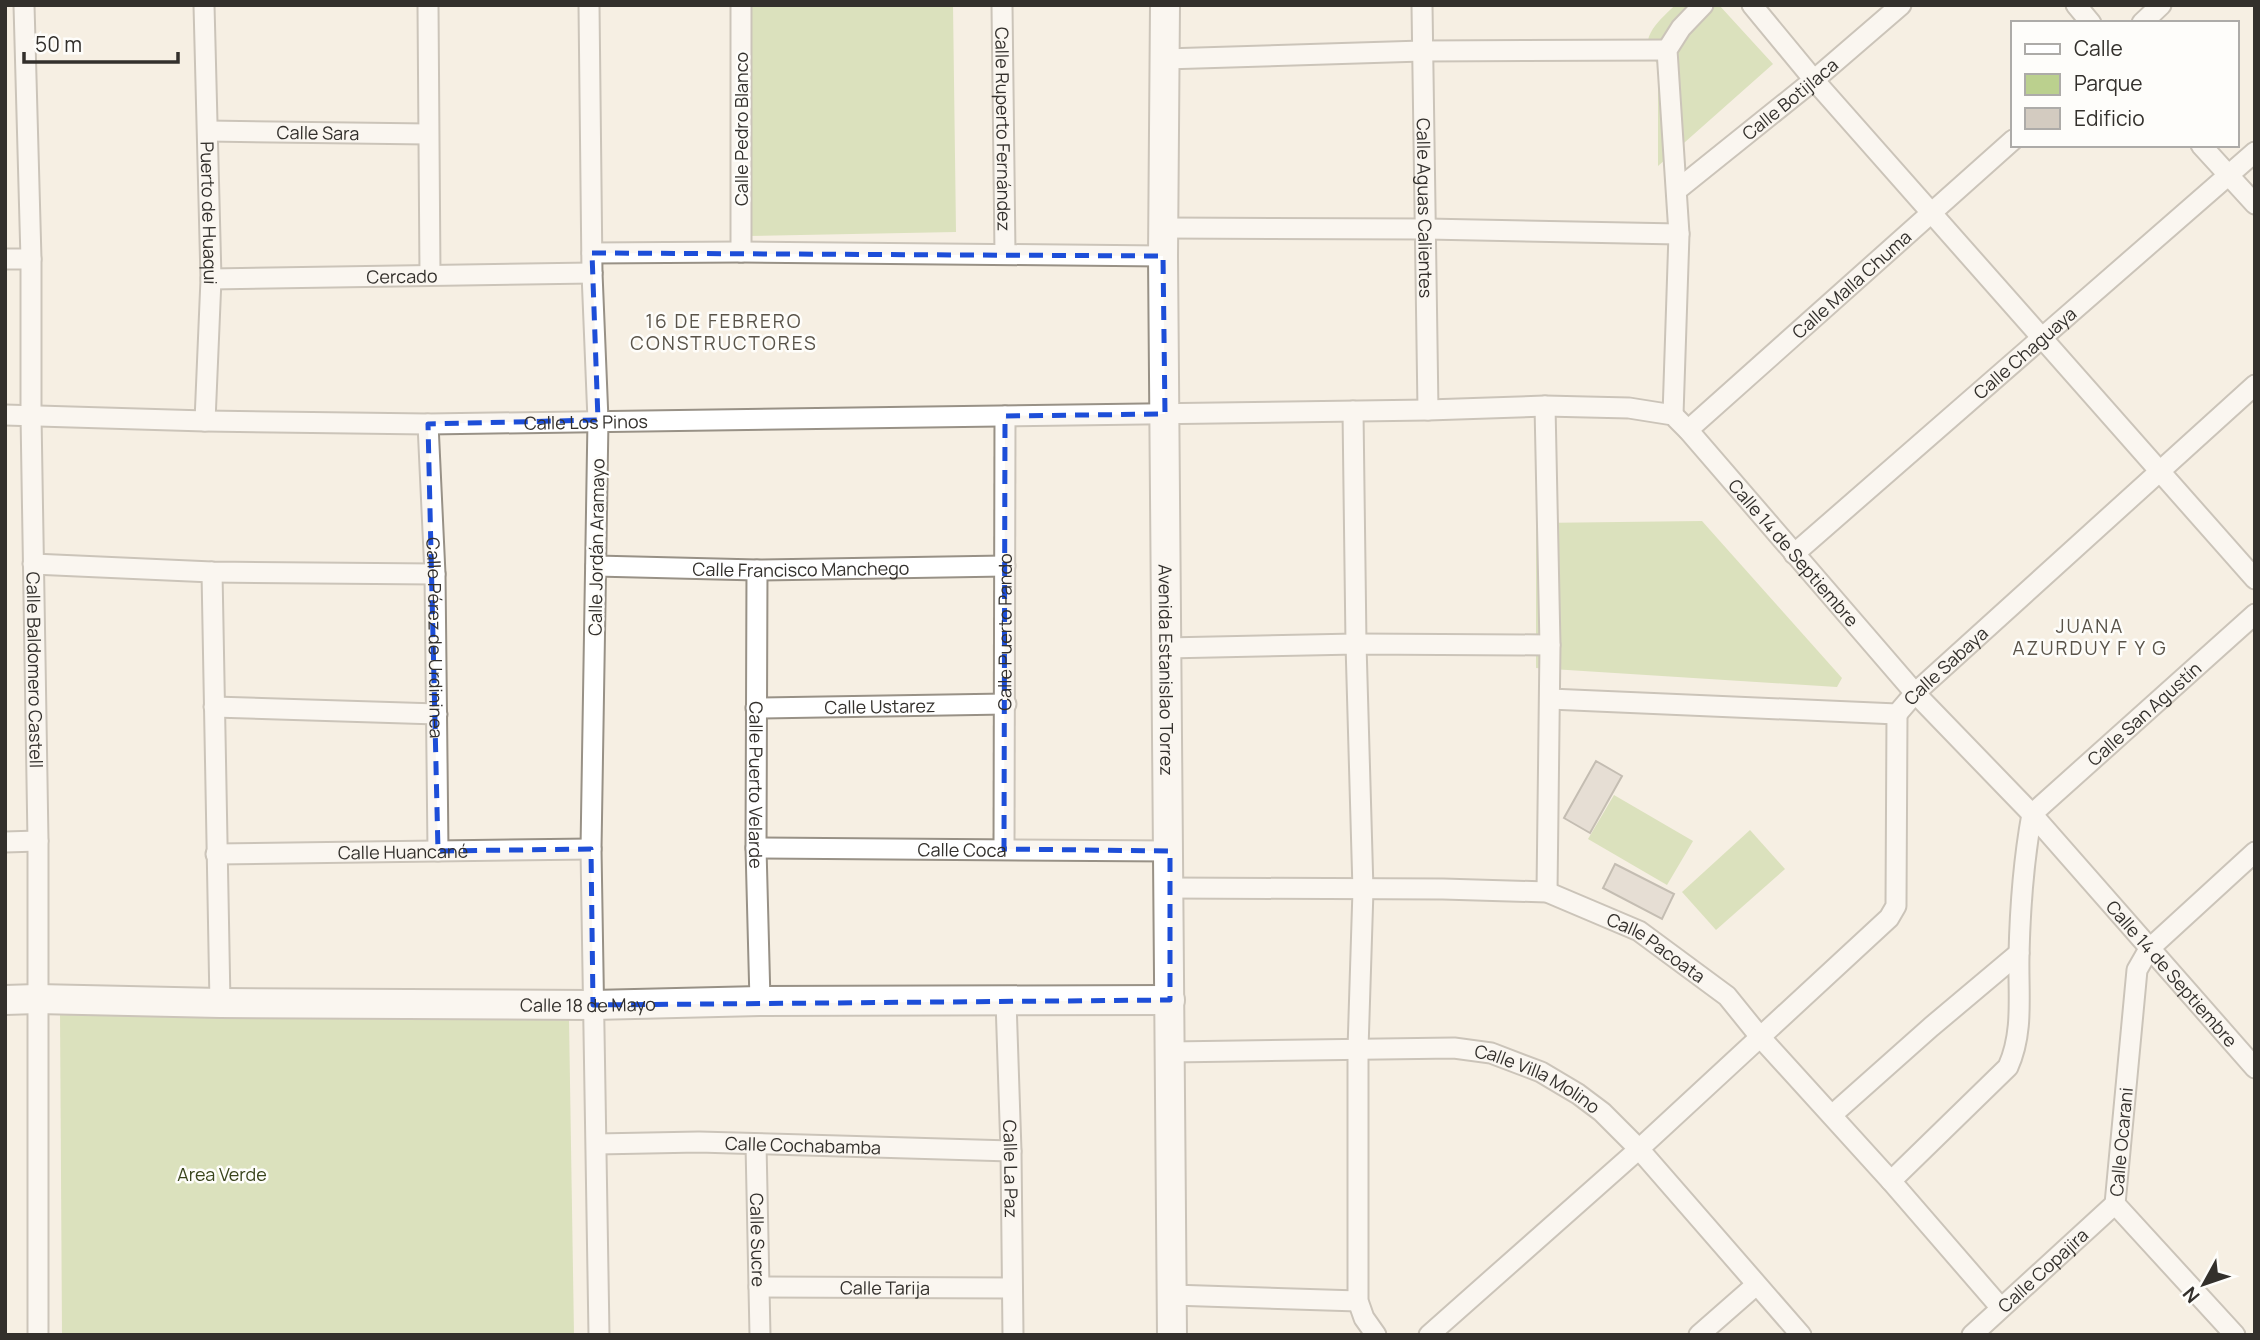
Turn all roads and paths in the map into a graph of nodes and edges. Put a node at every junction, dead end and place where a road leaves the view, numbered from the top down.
1 (24, 5) edge
2 (204, 5) edge
3 (428, 5) edge
4 (589, 5) edge
5 (741, 5) edge
6 (1002, 5) edge
7 (1165, 5) edge
8 (1422, 5) edge
9 (1703, 5) edge
10 (1752, 5) edge
11 (1901, 5) edge
12 (2076, 5) edge
13 (2161, 5) edge
14 (2089, 21) edge
15 (2144, 21) edge
16 (1667, 50) junction
17 (1422, 51) junction
18 (1165, 59) junction
19 (1814, 80) junction
20 (208, 131) junction
21 (428, 134) junction
22 (2011, 142) edge
23 (2203, 147) edge
24 (2255, 152) edge
25 (2228, 175) junction
26 (1677, 190) junction
27 (2255, 204) edge
28 (1932, 214) junction
29 (1164, 228) junction
30 (1427, 229) junction
31 (1679, 234) junction
32 (741, 252) junction
33 (592, 253) junction
34 (1005, 254) junction
35 (1163, 256) junction
36 (31, 258) junction
37 (5, 259) edge
38 (592, 274) junction
39 (430, 275) junction
40 (211, 279) junction
41 (2042, 339) junction
42 (2255, 385) edge
43 (1545, 407) junction
44 (1353, 411) junction
45 (1428, 411) junction
46 (1165, 414) junction
47 (5, 415) edge
48 (31, 415) junction
49 (1673, 415) junction
50 (1005, 416) junction
51 (598, 420) junction
52 (205, 421) junction
53 (428, 424) junction
54 (1688, 430) junction
55 (2159, 471) junction
56 (1794, 554) junction
57 (33, 564) junction
58 (596, 566) junction
59 (1005, 566) junction
60 (757, 570) junction
61 (212, 572) junction
62 (435, 573) junction
63 (2255, 579) edge
64 (2255, 614) edge
65 (1356, 644) junction
66 (1550, 645) junction
67 (1166, 648) junction
68 (1915, 693) junction
69 (1550, 699) junction
70 (1006, 704) junction
71 (214, 707) junction
72 (756, 708) junction
73 (437, 714) junction
74 (1897, 714) junction
75 (2032, 814) junction
76 (38, 841) junction
77 (5, 842) edge
78 (757, 848) junction
79 (591, 849) junction
80 (1004, 849) junction
81 (438, 851) junction
82 (1170, 851) junction
83 (2255, 852) edge
84 (216, 854) junction
85 (1168, 888) junction
86 (1363, 890) junction
87 (1547, 892) junction
88 (2149, 949) junction
89 (2019, 953) junction
90 (37, 999) junction
91 (5, 1000) edge
92 (1170, 1000) junction
93 (760, 1001) junction
94 (1006, 1002) junction
95 (220, 1003) junction
96 (593, 1005) junction
97 (1761, 1038) junction
98 (1358, 1049) junction
99 (1171, 1052) junction
100 (2255, 1068) edge
101 (1832, 1115) junction
102 (597, 1144) junction
103 (756, 1144) junction
104 (1639, 1149) junction
105 (1011, 1151) junction
106 (1891, 1181) junction
107 (2115, 1204) junction
108 (1756, 1285) junction
109 (759, 1287) junction
110 (1012, 1288) junction
111 (1172, 1295) junction
112 (1358, 1301) junction
113 (2001, 1308) junction
114 (2233, 1334) edge
115 (38, 1335) edge
116 (599, 1335) edge
117 (760, 1335) edge
118 (1013, 1335) edge
119 (1172, 1335) edge
120 (1376, 1335) edge
121 (1429, 1335) edge
122 (1699, 1335) edge
123 (1801, 1335) edge
124 (1972, 1335) edge

1 - 36 street, Calle Baldomero Castell
2 - 20 street, Puerto de Huaqui
3 - 21 street
4 - 33 street, Calle Jordán Aramayo
5 - 32 street, Calle Pedro Blanco
6 - 34 street, Calle Ruperto Fernández
7 - 18 street, Avenida Estanislao Torrez
8 - 17 street, Calle Aguas Calientes
9 - 16 street
10 - 19 street
11 - 19 street, Calle Botijlaca
12 - 14 street
13 - 15 street
16 - 17 street
16 - 26 street
17 - 18 street
17 - 30 street, Calle Aguas Calientes
18 - 29 street, Avenida Estanislao Torrez
19 - 26 street, Calle Botijlaca
19 - 28 street
20 - 21 street, Calle Sara
20 - 40 street, Puerto de Huaqui
21 - 39 street
22 - 28 street, Calle Malla Chuma
23 - 25 street
24 - 25 street, Calle Chaguaya
25 - 27 street
25 - 41 street, Calle Chaguaya
26 - 31 street
28 - 41 street
28 - 54 street, Calle Malla Chuma
29 - 30 street
29 - 35 street, Avenida Estanislao Torrez
30 - 31 street
30 - 45 street, Calle Aguas Calientes
31 - 49 street
32 - 33 street
32 - 34 street
33 - 38 street, Calle Jordán Aramayo
34 - 35 street
35 - 46 street, Avenida Estanislao Torrez
36 - 37 street
36 - 48 street, Calle Baldomero Castell
38 - 39 street, Cercado
38 - 51 street, Calle Jordán Aramayo
39 - 40 street, Cercado
40 - 52 street, Puerto de Huaqui
41 - 55 street
41 - 56 street, Calle Chaguaya
42 - 55 street, Calle Sabaya
43 - 45 street
43 - 49 street
43 - 66 street
44 - 45 street
44 - 46 street
44 - 65 street
46 - 50 street, Calle Los Pinos
46 - 67 street, Avenida Estanislao Torrez
47 - 48 street, Calle Los Pinos
48 - 52 street, Calle Los Pinos
48 - 57 street, Calle Baldomero Castell
49 - 54 street, Calle 14 de Septiembre
50 - 51 street, Calle Los Pinos
50 - 59 street, Calle Puerto Pando
51 - 53 street, Calle Los Pinos
51 - 58 street, Calle Jordán Aramayo
52 - 53 street, Calle Los Pinos
53 - 62 street, Calle Pérez de Urdininea
54 - 56 street, Calle 14 de Septiembre
55 - 63 street
55 - 68 street, Calle Sabaya
56 - 68 street, Calle 14 de Septiembre
57 - 61 street
57 - 76 street, Calle Baldomero Castell
58 - 60 street, Calle Francisco Manchego
58 - 79 street, Calle Jordán Aramayo
59 - 60 street, Calle Francisco Manchego
59 - 70 street, Calle Puerto Pando
60 - 72 street, Calle Puerto Velarde
61 - 62 street
61 - 71 street
62 - 73 street, Calle Pérez de Urdininea
64 - 75 street, Calle San Agustín
65 - 66 street
65 - 67 street
65 - 86 street
66 - 69 street
67 - 82 street, Avenida Estanislao Torrez
68 - 74 street, Calle Sabaya
68 - 75 street, Calle 14 de Septiembre
69 - 74 street, Calle Sabaya
69 - 87 street
70 - 72 street, Calle Ustarez
70 - 80 street, Calle Puerto Pando
71 - 73 street
71 - 84 street
72 - 78 street, Calle Puerto Velarde
73 - 81 street, Calle Pérez de Urdininea
74 - 97 street
75 - 88 street, Calle 14 de Septiembre
75 - 89 street
76 - 77 street
76 - 90 street, Calle Baldomero Castell
78 - 80 street, Calle Coca
78 - 93 street, Calle Puerto Velarde
79 - 81 street, Calle Huancané
79 - 96 street, Calle Jordán Aramayo
80 - 82 street, Calle Coca
81 - 84 street, Calle Huancané
82 - 85 street, Avenida Estanislao Torrez
83 - 88 street
84 - 95 street
85 - 86 street, Calle Pacoata
85 - 92 street, Avenida Estanislao Torrez
86 - 87 street, Calle Pacoata
86 - 98 street
87 - 97 street, Calle Pacoata
88 - 100 street, Calle 14 de Septiembre
88 - 107 street, Calle Ocarani
89 - 101 street
89 - 106 street
90 - 91 street, Calle 18 de Mayo
90 - 95 street, Calle 18 de Mayo
90 - 115 street, Calle Baldomero Castell
92 - 94 street, Calle 18 de Mayo
92 - 99 street, Avenida Estanislao Torrez
93 - 94 street, Calle 18 de Mayo
93 - 96 street, Calle 18 de Mayo
94 - 105 street, Calle La Paz
95 - 96 street, Calle 18 de Mayo
96 - 102 street, Calle Jordán Aramayo
97 - 101 street, Calle Pacoata
97 - 104 street
98 - 99 street, Calle Villa Molino
98 - 104 street, Calle Villa Molino
98 - 112 street
99 - 111 street, Avenida Estanislao Torrez
101 - 106 street, Calle Pacoata
102 - 103 street, Calle Cochabamba
102 - 116 street, Calle Jordán Aramayo
103 - 105 street, Calle Cochabamba
103 - 109 street, Calle Sucre
104 - 108 street, Calle Villa Molino
104 - 121 street
105 - 110 street, Calle La Paz
106 - 113 street, Calle Pacoata
107 - 113 street, Calle Copajira
107 - 114 street, Calle Ocarani
108 - 122 street
108 - 123 street, Calle Villa Molino
109 - 110 street, Calle Tarija
109 - 117 street, Calle Sucre
110 - 118 street, Calle La Paz
111 - 112 street
111 - 119 street, Avenida Estanislao Torrez
112 - 120 street
113 - 124 street, Calle Copajira

